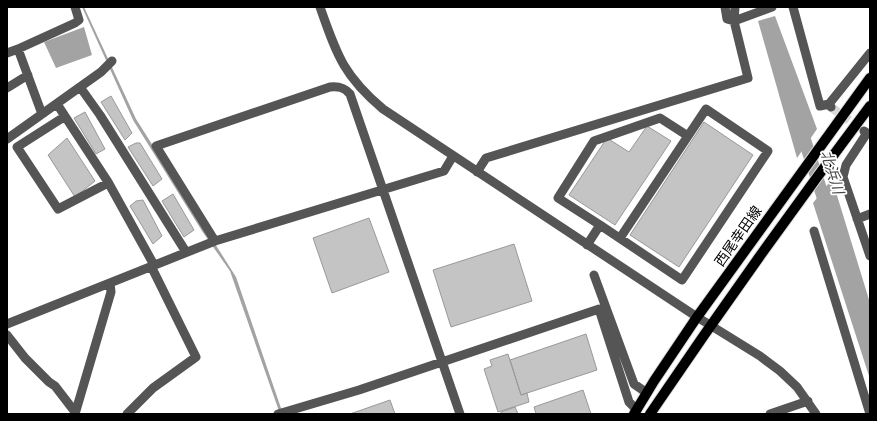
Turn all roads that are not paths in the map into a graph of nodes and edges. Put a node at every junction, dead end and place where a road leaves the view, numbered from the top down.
1 (75, 7) edge
2 (320, 7) edge
3 (724, 7) edge
4 (735, 7) edge
5 (772, 7) edge
6 (794, 7) edge
7 (734, 21) junction
8 (18, 49) junction
9 (7, 53) edge
10 (870, 53) edge
11 (110, 64) dead end
12 (28, 75) junction
13 (870, 78) edge
14 (80, 87) junction
15 (7, 88) edge
16 (57, 104) junction
17 (870, 106) edge
18 (42, 114) junction
19 (64, 116) junction
20 (589, 126) junction
21 (864, 131) dead end
22 (688, 136) junction
23 (7, 139) edge
24 (594, 141) junction
25 (454, 156) junction
26 (477, 172) junction
27 (108, 183) junction
28 (382, 189) junction
29 (870, 214) edge
30 (858, 219) junction
31 (600, 225) junction
32 (814, 231) dead end
33 (620, 238) junction
34 (215, 241) junction
35 (587, 245) junction
36 (186, 252) junction
37 (870, 256) edge
38 (153, 265) junction
39 (594, 275) dead end
40 (110, 282) junction
41 (697, 317) junction
42 (7, 324) edge
43 (710, 325) junction
44 (7, 335) edge
45 (442, 361) junction
46 (647, 394) junction
47 (808, 401) junction
48 (635, 412) edge
49 (75, 413) edge
50 (127, 414) edge
51 (278, 414) edge
52 (460, 414) edge
53 (650, 414) edge
54 (770, 414) edge
55 (816, 414) edge
56 (870, 414) edge

1 - 8 street
2 - 25 street
3 - 7 street
4 - 7 street
5 - 7 street
6 - 10 street
7 - 20 street
8 - 9 street
8 - 12 street
11 - 14 street
12 - 15 street
12 - 18 street
13 - 41 main road, 西尾幸田線
14 - 16 street
14 - 36 street
16 - 18 street
16 - 19 street
17 - 43 main road, 西尾幸田線
18 - 23 street
19 - 27 street
19 - 27 street
20 - 24 street
20 - 26 street
21 - 30 street
22 - 24 street
22 - 33 street
22 - 33 street
24 - 31 street
25 - 26 street
25 - 28 street
26 - 35 street
27 - 38 street
28 - 34 street
28 - 34 street
28 - 45 street
29 - 30 street
30 - 37 street
31 - 33 street
31 - 35 street
32 - 56 street
34 - 36 street
35 - 41 street
36 - 38 street
38 - 40 street
38 - 50 street
39 - 46 street
40 - 42 street
40 - 49 street
41 - 43 street
41 - 46 main road, 西尾幸田線
43 - 47 street
43 - 53 main road, 西尾幸田線
44 - 49 street
45 - 48 street
45 - 51 street
45 - 52 street
46 - 48 main road, 西尾幸田線
47 - 54 street
47 - 55 street

